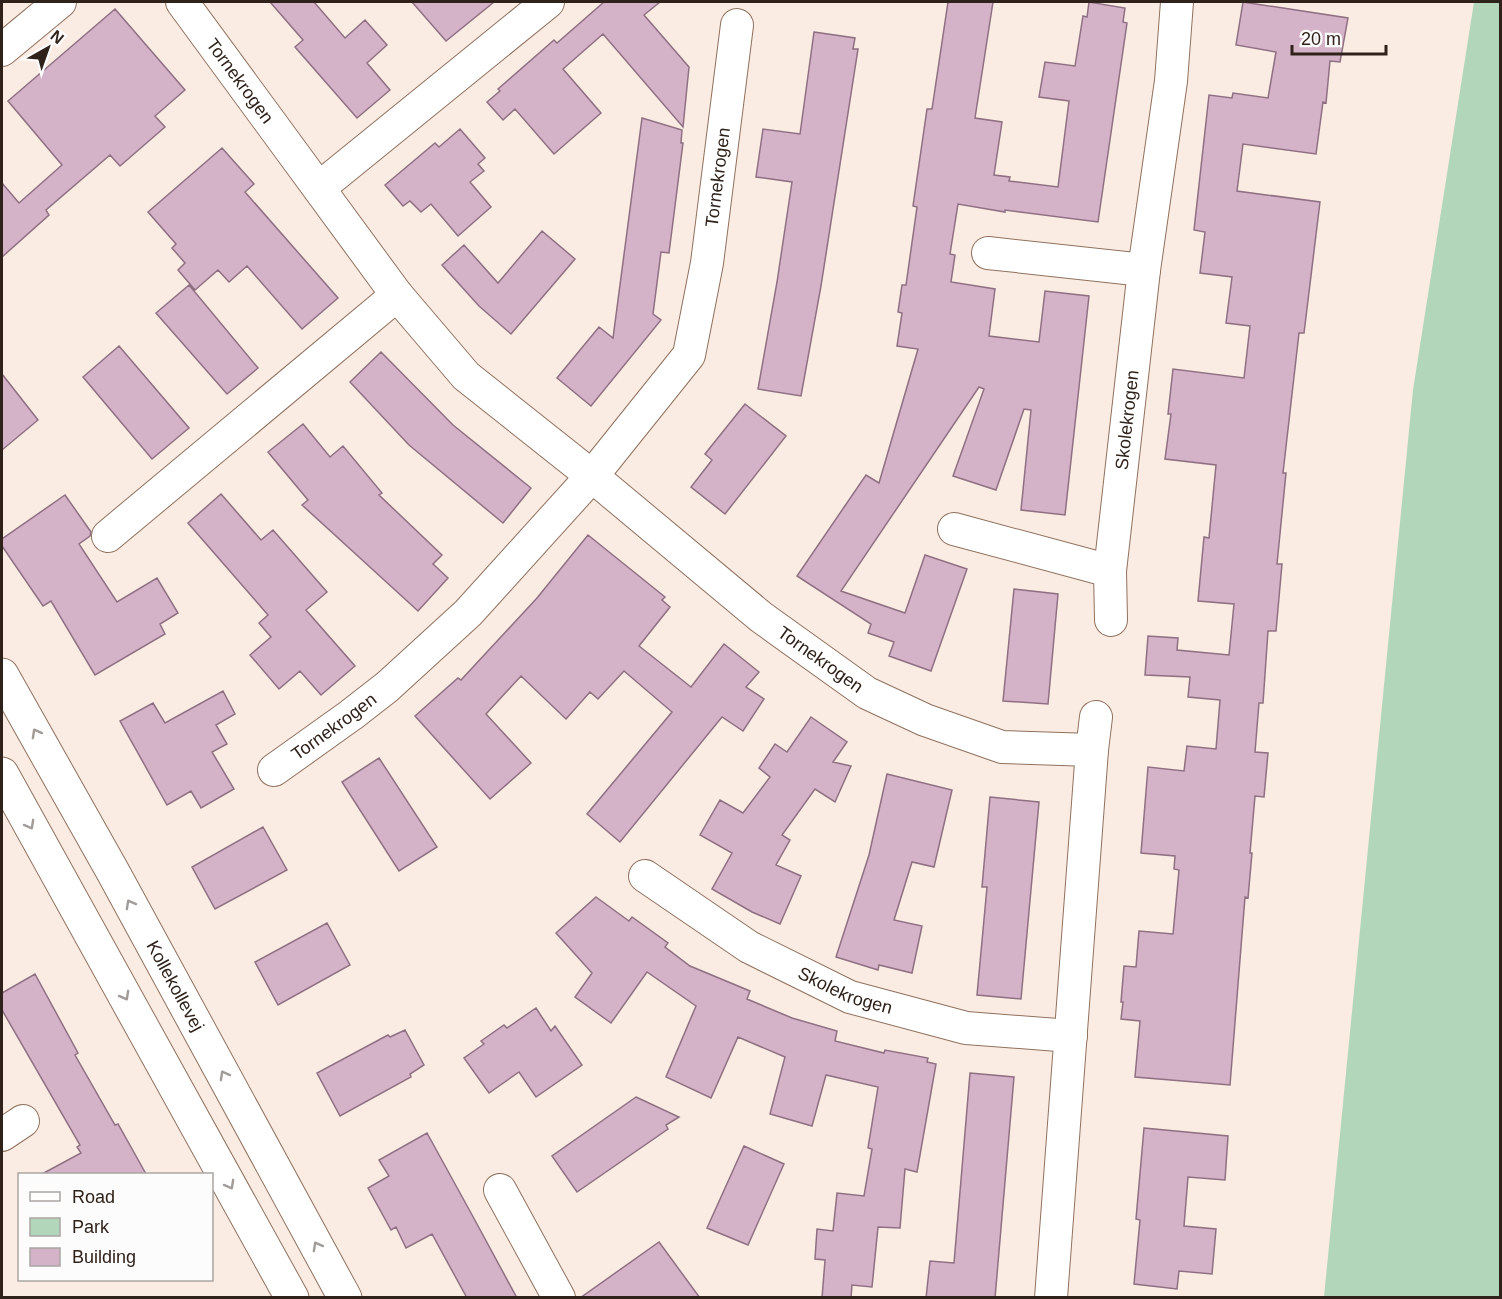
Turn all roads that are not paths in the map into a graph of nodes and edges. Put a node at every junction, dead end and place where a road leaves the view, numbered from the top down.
1 (60, 2) edge
2 (182, 2) edge
3 (548, 2) edge
4 (1176, 2) edge
5 (737, 25) dead end
6 (2, 50) edge
7 (319, 188) junction
8 (988, 253) dead end
9 (1144, 270) junction
10 (397, 295) junction
11 (592, 476) junction
12 (954, 529) dead end
13 (108, 536) dead end
14 (1110, 571) junction
15 (1111, 620) dead end
16 (2, 675) edge
17 (1096, 717) dead end
18 (1092, 750) junction
19 (274, 770) dead end
20 (2, 774) edge
21 (645, 876) dead end
22 (1071, 1036) junction
23 (500, 1190) dead end
24 (292, 1298) edge
25 (345, 1298) edge
26 (559, 1298) edge
27 (1051, 1298) edge

1 - 6 street
2 - 7 street, Tornekrogen
3 - 7 street
4 - 9 street, Skolekrogen
5 - 11 street, Tornekrogen
7 - 10 street, Tornekrogen
8 - 9 street
9 - 14 street, Skolekrogen
10 - 11 street, Tornekrogen
10 - 13 street
11 - 18 street, Tornekrogen
11 - 19 street, Tornekrogen
12 - 14 street
14 - 15 street, Skolekrogen
25 -> 16 street, Kollekollevej
17 - 18 street
18 - 22 street
20 -> 24 street
21 - 22 street, Skolekrogen
22 - 27 street
23 - 26 street

